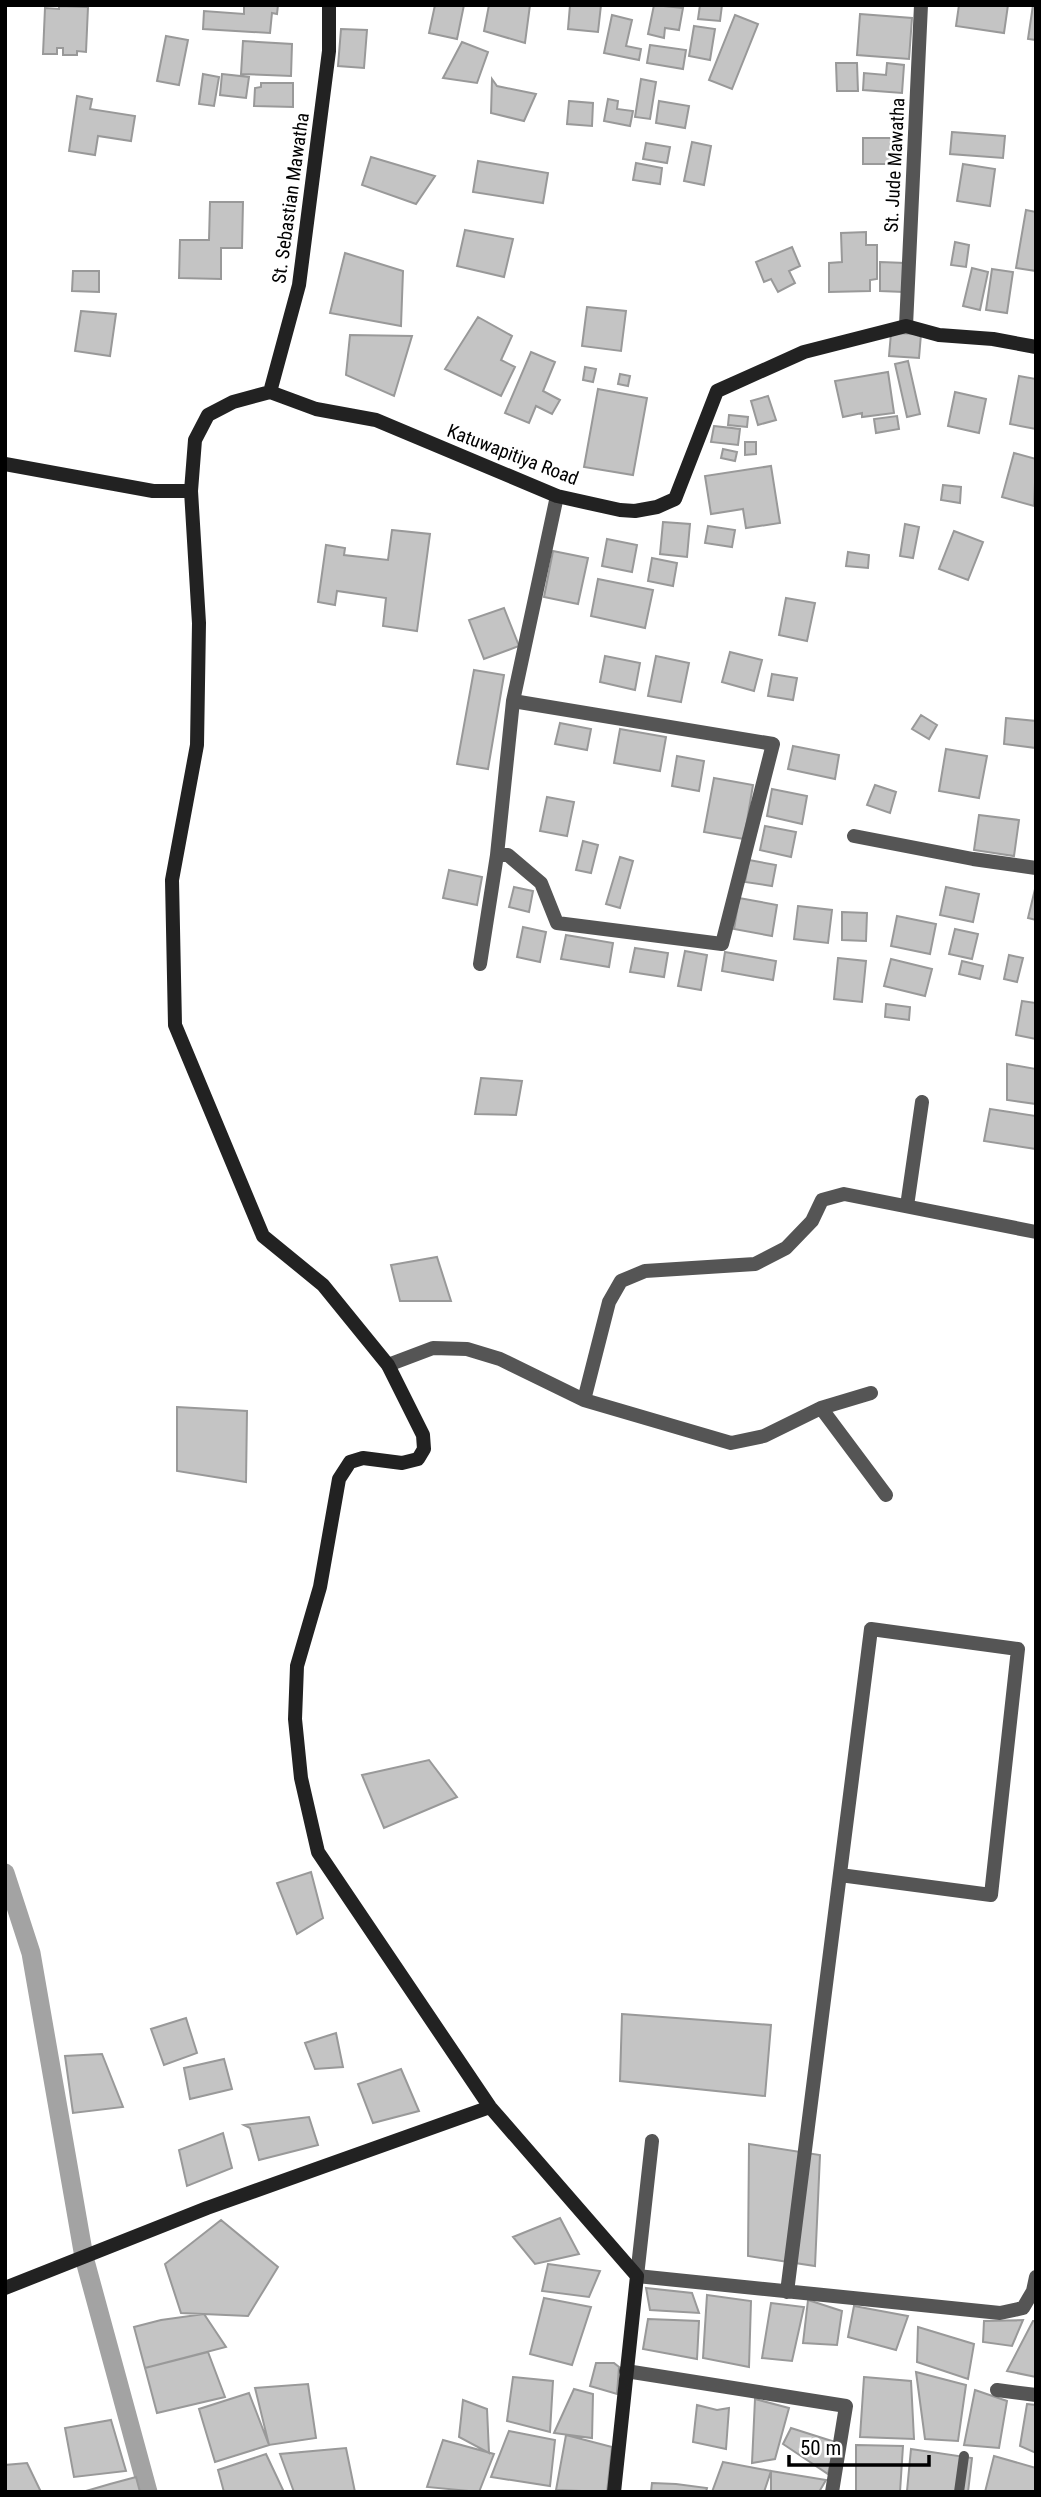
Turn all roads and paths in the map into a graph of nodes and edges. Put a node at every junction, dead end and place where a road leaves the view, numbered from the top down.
1 (329, 5) edge
2 (921, 5) edge
3 (906, 326) junction
4 (1036, 347) edge
5 (270, 392) junction
6 (5, 464) edge
7 (191, 491) junction
8 (557, 496) junction
9 (513, 701) junction
10 (854, 836) dead end
11 (497, 855) junction
12 (1036, 868) edge
13 (480, 964) dead end
14 (922, 1102) dead end
15 (906, 1206) junction
16 (1036, 1232) edge
17 (388, 1365) junction
18 (871, 1393) dead end
19 (584, 1400) junction
20 (821, 1408) junction
21 (886, 1495) dead end
22 (840, 1875) junction
23 (490, 2107) junction
24 (652, 2141) dead end
25 (637, 2276) junction
26 (1036, 2277) edge
27 (5, 2288) edge
28 (786, 2292) junction
29 (626, 2371) junction
30 (997, 2390) dead end
31 (1036, 2395) edge
32 (964, 2456) dead end
33 (614, 2492) edge
34 (832, 2492) edge
35 (959, 2492) edge

1 - 5 street, St. Sebastian Mawatha
2 - 3 street, St. Jude Mawatha
3 - 4 street, Katuwapitiya Road
3 - 8 street, Katuwapitiya Road
5 - 7 street
5 - 8 street, Katuwapitiya Road
6 - 7 street
7 - 17 street
8 - 9 street
9 - 11 street
9 - 11 street
10 - 12 street
11 - 13 street
14 - 15 street
15 - 16 street
15 - 19 street
17 - 19 street
17 - 23 street
18 - 20 street
19 - 20 street
20 - 21 street
22 - 22 street
22 - 28 street
23 - 25 street
23 - 27 street
24 - 25 street
25 - 28 street
25 - 29 street
26 - 28 street
29 - 33 street
29 - 34 street
30 - 31 street
32 - 35 lane

